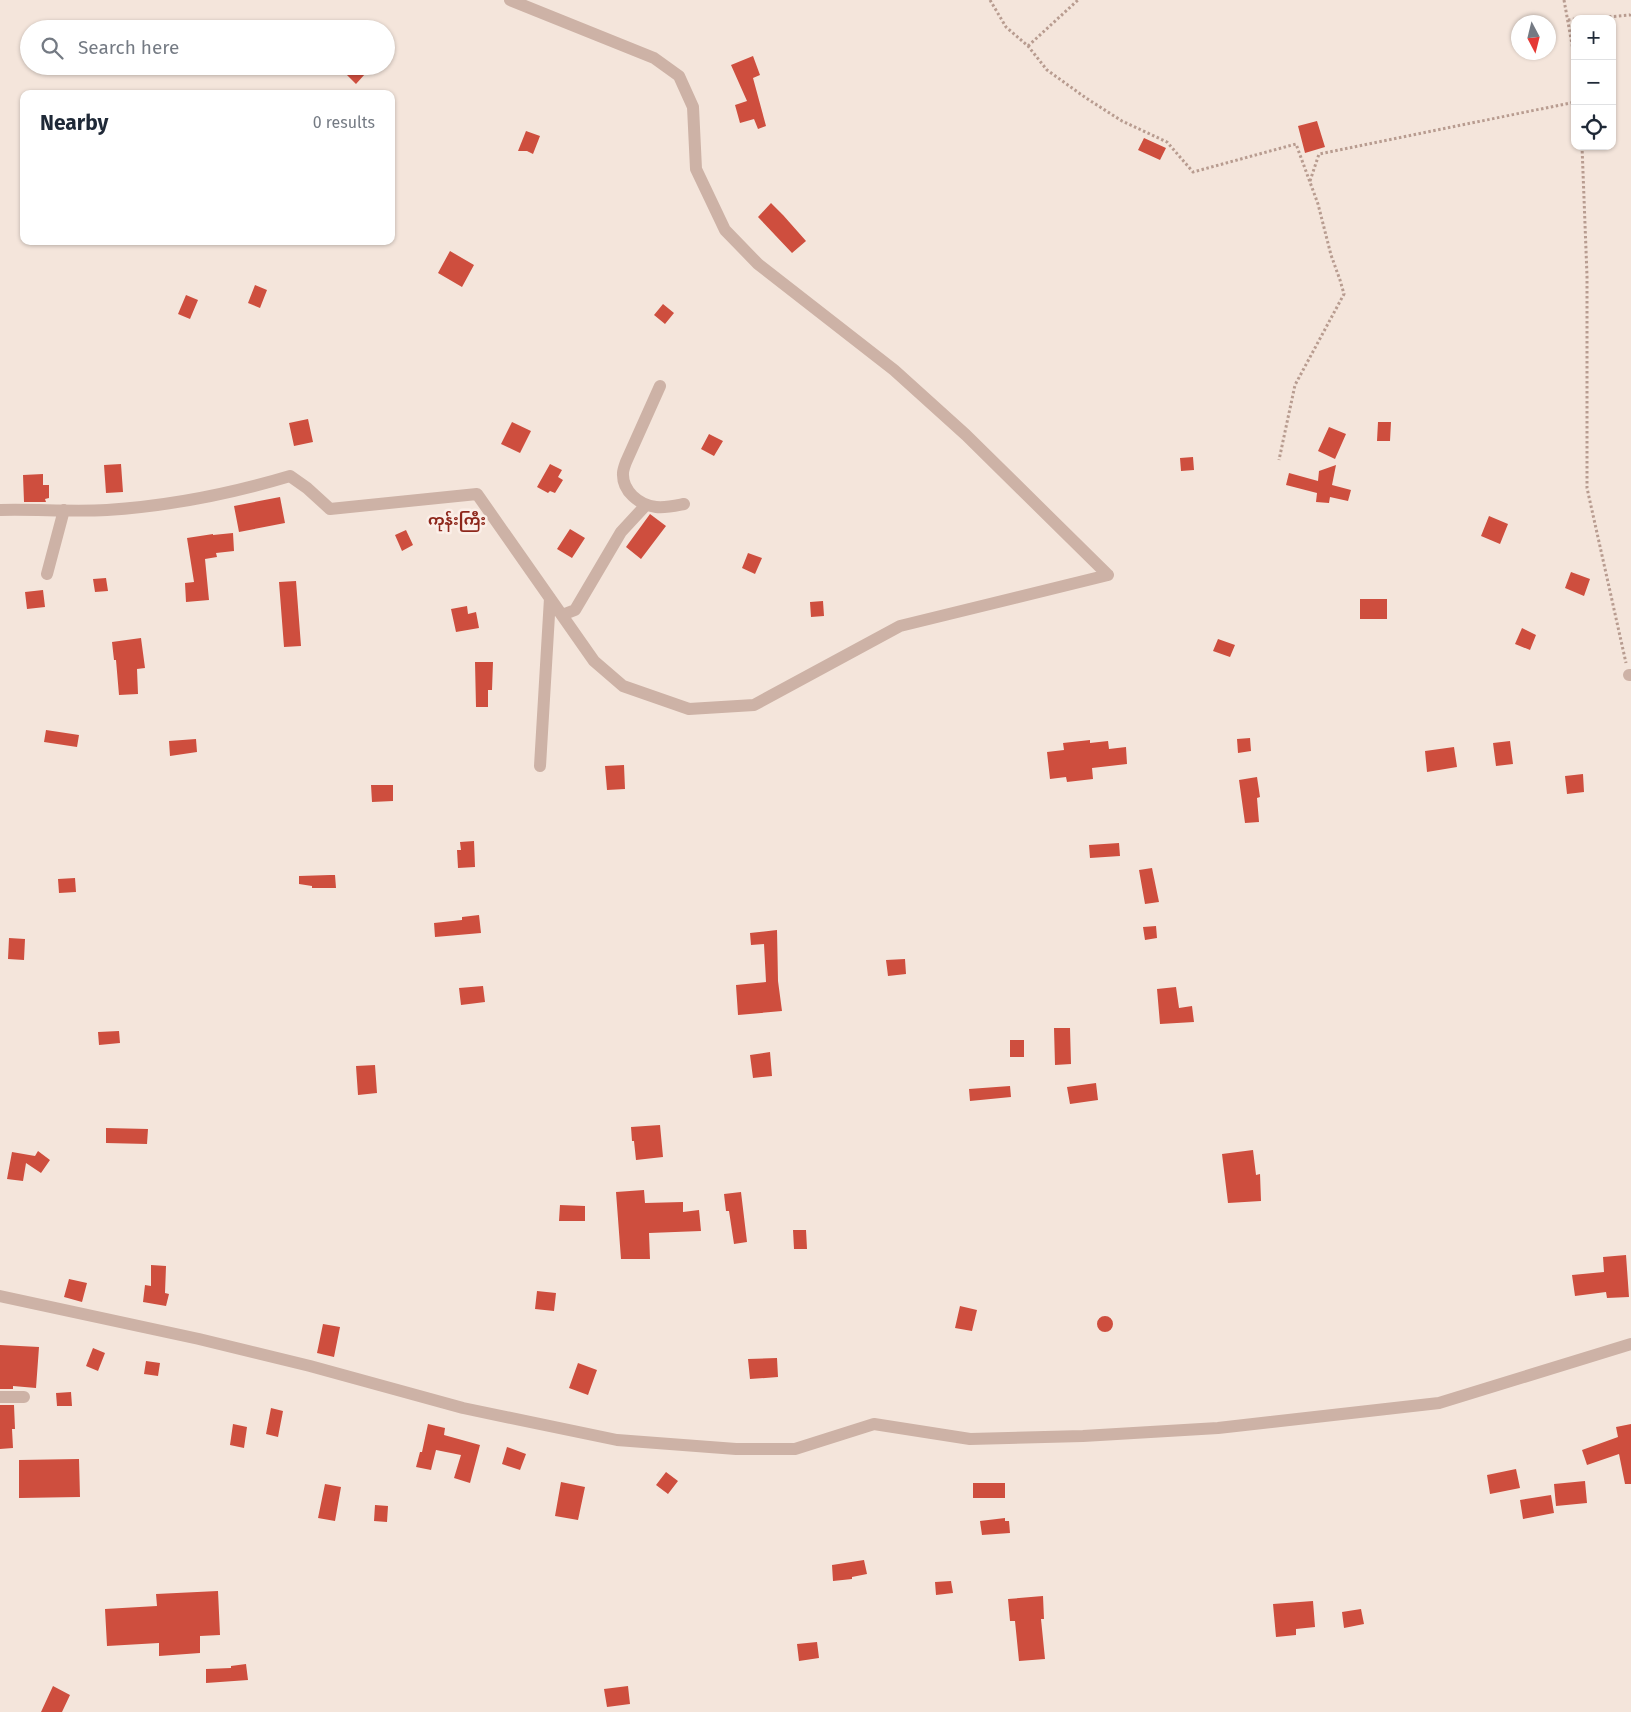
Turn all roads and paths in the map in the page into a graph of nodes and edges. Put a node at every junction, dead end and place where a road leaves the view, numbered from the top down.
1 (510, 0) edge
2 (990, 0) edge
3 (1078, 0) edge
4 (1564, 0) edge
5 (1631, 13) edge
6 (1616, 16) edge
7 (1568, 20) joint
8 (1028, 46) junction
9 (1575, 60) edge
10 (1571, 103) edge
11 (1582, 150) edge
12 (1310, 181) junction
13 (660, 386) dead end
14 (1279, 460) dead end
15 (684, 504) dead end
16 (646, 505) junction
17 (0, 510) edge
18 (64, 510) junction
19 (47, 574) dead end
20 (550, 598) junction
21 (562, 615) junction
22 (1630, 675) edge
23 (540, 766) dead end
24 (0, 1296) edge
25 (1631, 1344) edge
26 (0, 1397) edge
27 (24, 1398) dead end

1 - 21 street
2 - 8 path
3 - 8 path
4 - 7 path
5 - 6 path
7 - 9 path
8 - 12 path
10 - 12 path
11 - 22 path
12 - 14 path
13 - 16 street
15 - 16 street
16 - 21 street
17 - 18 street
18 - 19 street
18 - 20 street
20 - 21 street
20 - 23 street
24 - 25 street
26 - 27 street

